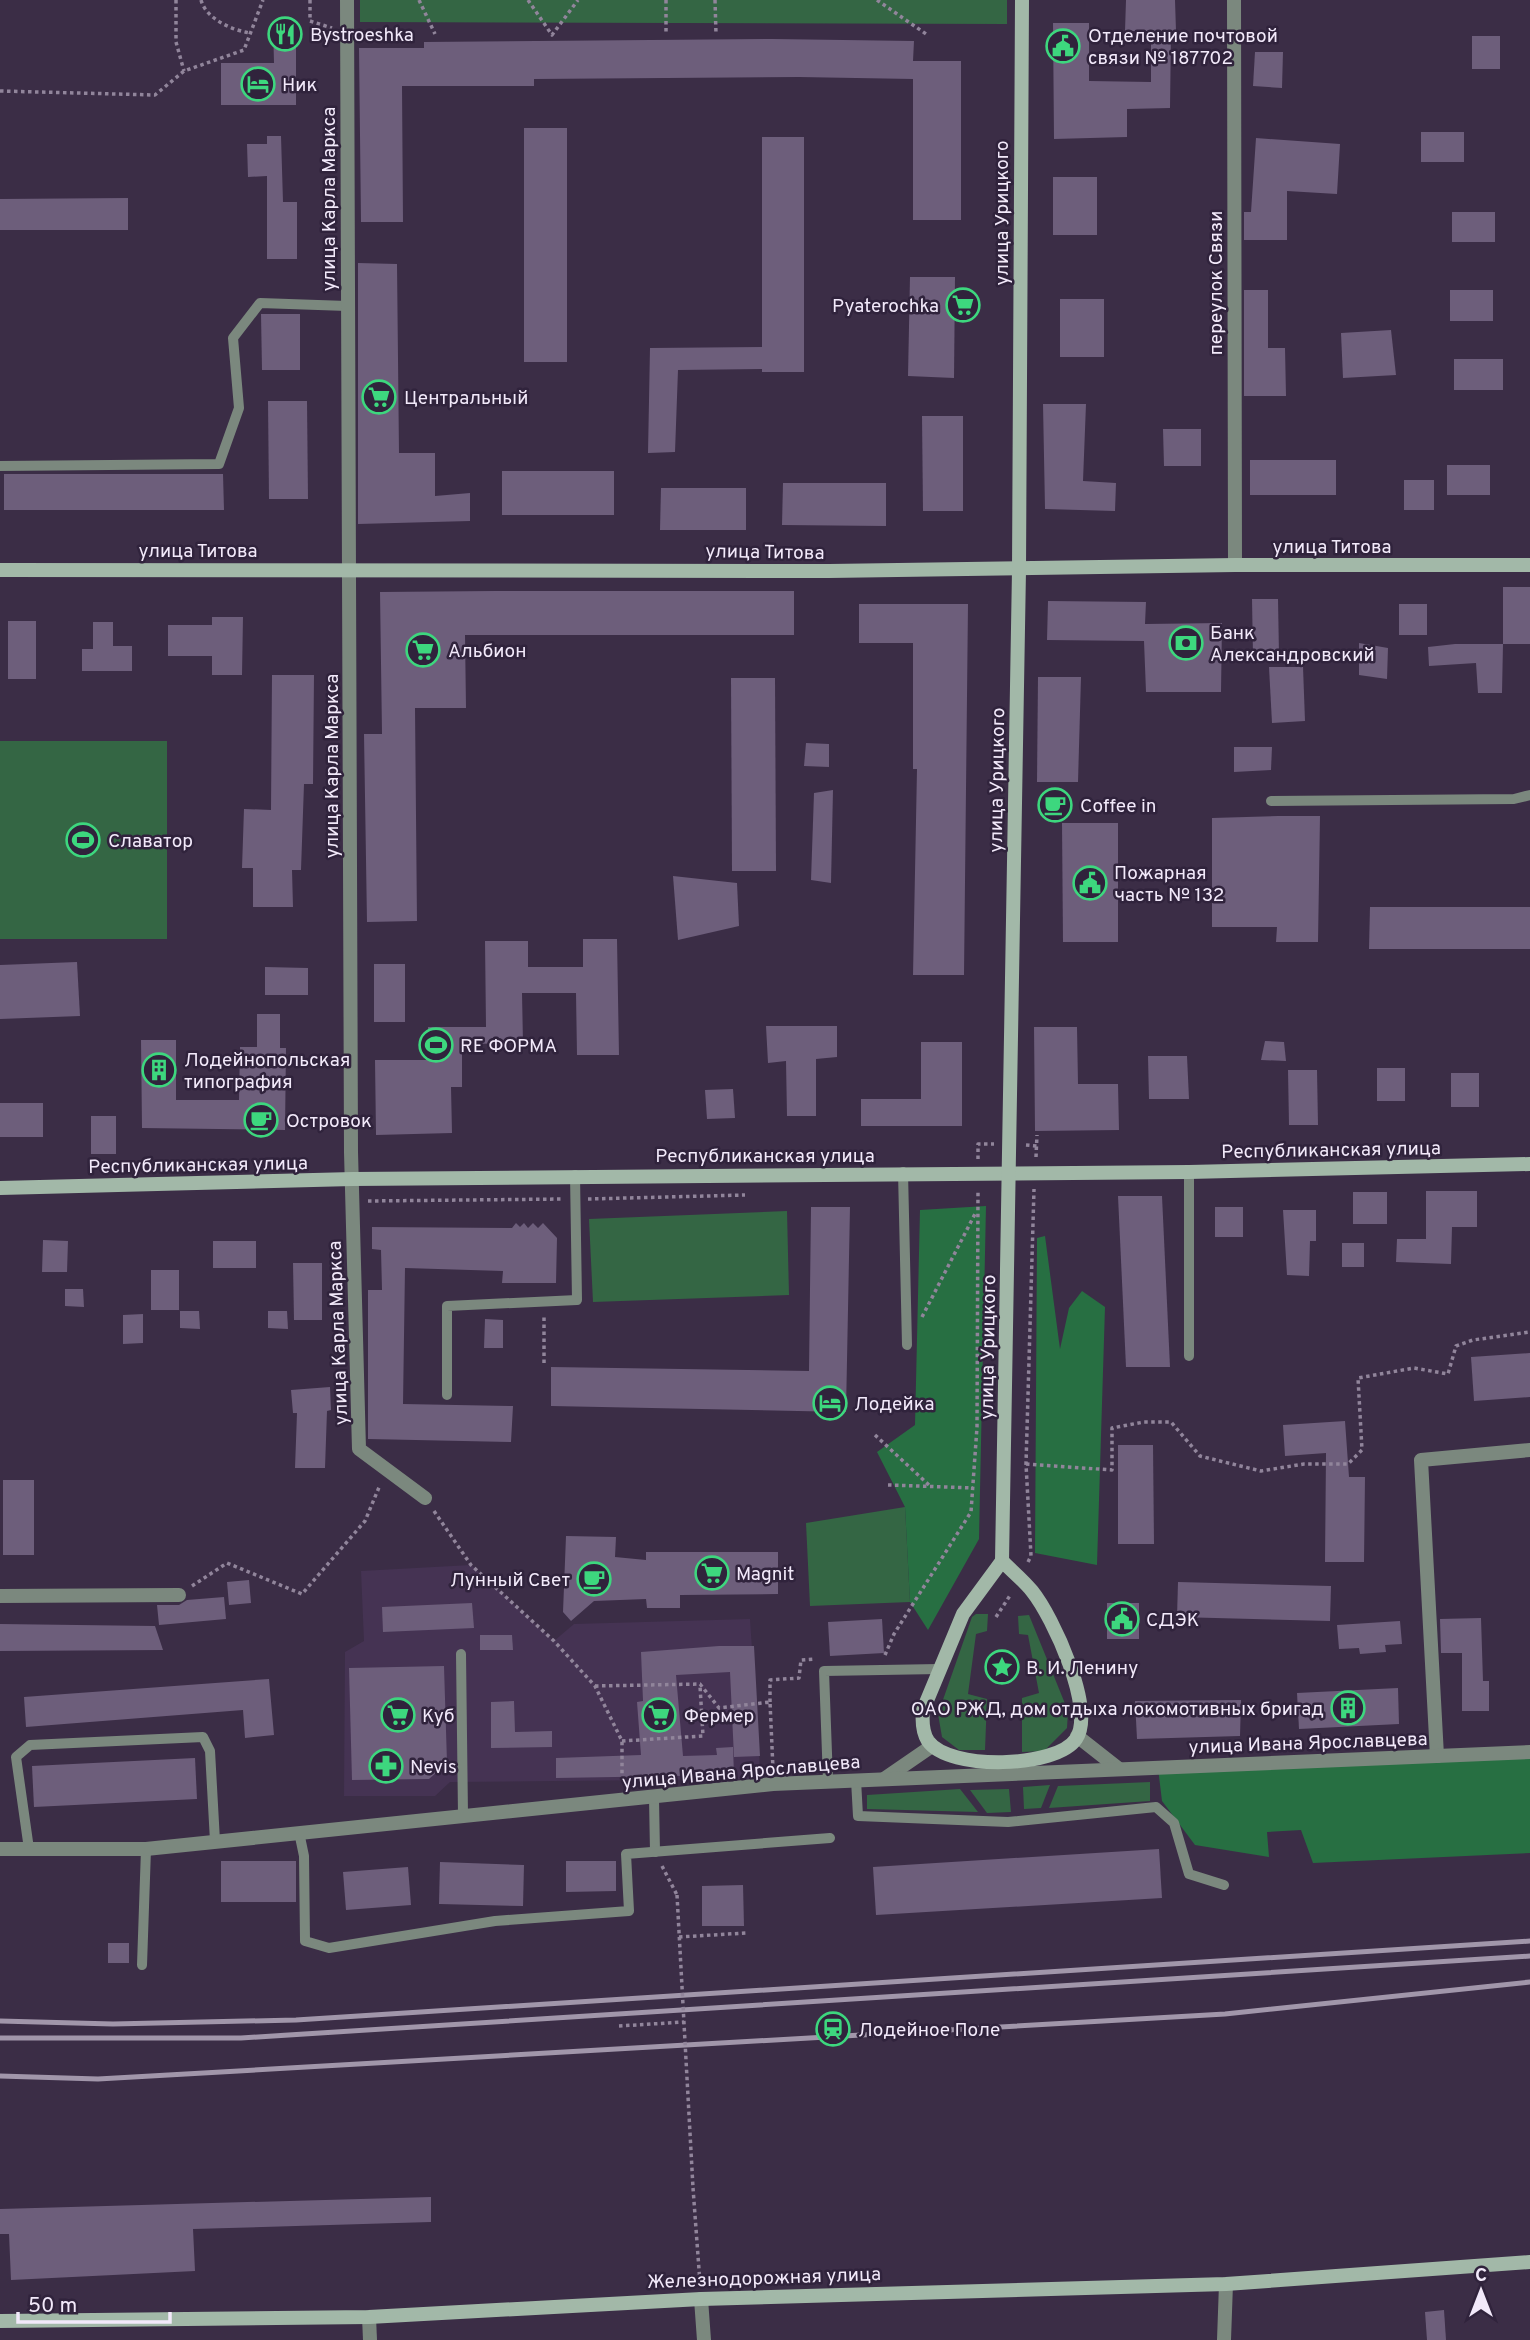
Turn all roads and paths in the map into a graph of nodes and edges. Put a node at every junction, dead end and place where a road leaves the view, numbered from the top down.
1 (176, 0) edge
2 (201, 0) edge
3 (262, 0) edge
4 (310, 0) edge
5 (347, 0) edge
6 (419, 0) edge
7 (528, 0) edge
8 (578, 0) edge
9 (666, 0) edge
10 (715, 0) edge
11 (877, 0) edge
12 (1022, 0) edge
13 (1234, 0) edge
14 (250, 33) junction
15 (347, 33) junction
16 (435, 34) dead end
17 (666, 34) dead end
18 (716, 34) dead end
19 (926, 34) dead end
20 (184, 71) junction
21 (0, 90) edge
22 (347, 306) junction
23 (0, 466) edge
24 (1235, 565) junction
25 (1530, 565) edge
26 (349, 569) junction
27 (0, 570) edge
28 (1019, 570) junction
29 (1530, 795) edge
30 (1271, 801) dead end
31 (1037, 1135) dead end
32 (1008, 1145) junction
33 (1037, 1146) junction
34 (1530, 1164) edge
35 (978, 1171) junction
36 (903, 1172) junction
37 (1008, 1172) junction
38 (1189, 1172) junction
39 (1035, 1173) junction
40 (575, 1175) junction
41 (353, 1179) junction
42 (0, 1188) edge
43 (965, 1189) dead end
44 (978, 1189) junction
45 (748, 1195) dead end
46 (576, 1199) junction
47 (353, 1202) junction
48 (977, 1210) junction
49 (545, 1301) junction
50 (1530, 1332) edge
51 (907, 1345) joint
52 (1189, 1356) dead end
53 (544, 1363) dead end
54 (446, 1395) dead end
55 (875, 1435) dead end
56 (1530, 1450) edge
57 (1026, 1464) junction
58 (387, 1468) junction
59 (888, 1485) dead end
60 (931, 1487) junction
61 (973, 1488) junction
62 (425, 1498) joint
63 (1002, 1561) junction
64 (1021, 1579) junction
65 (179, 1595) joint
66 (0, 1596) edge
67 (996, 1617) dead end
68 (461, 1654) dead end
69 (875, 1656) dead end
70 (826, 1659) dead end
71 (939, 1669) junction
72 (700, 1684) junction
73 (596, 1686) junction
74 (770, 1702) junction
75 (1077, 1737) junction
76 (622, 1741) junction
77 (932, 1746) junction
78 (1530, 1752) edge
79 (1437, 1756) junction
80 (1119, 1769) junction
81 (884, 1779) junction
82 (856, 1780) junction
83 (828, 1781) junction
84 (773, 1784) junction
85 (654, 1798) junction
86 (622, 1801) junction
87 (463, 1815) junction
88 (299, 1832) junction
89 (830, 1838) dead end
90 (215, 1841) junction
91 (0, 1849) edge
92 (29, 1849) junction
93 (146, 1849) junction
94 (657, 1852) junction
95 (1224, 1885) dead end
96 (746, 1933) dead end
97 (679, 1937) junction
98 (142, 1965) dead end
99 (684, 2022) junction
100 (619, 2026) dead end
101 (1530, 2262) edge
102 (1226, 2284) junction
103 (701, 2299) junction
104 (369, 2317) junction
105 (0, 2321) edge
106 (370, 2340) edge
107 (704, 2340) edge
108 (1224, 2340) edge

1 - 20 path
2 - 14 path
3 - 14 path
4 - 15 path
5 - 15 street, улица Карла Маркса
6 - 16 path
7 - 8 path
9 - 17 path
10 - 18 path
11 - 19 path
12 - 28 street, улица Урицкого
13 - 24 street, переулок Связи
14 - 20 path
15 - 22 street, улица Карла Маркса
20 - 21 path
22 - 23 lane
22 - 26 street, улица Карла Маркса
24 - 25 street, улица Титова
24 - 28 street, улица Титова
26 - 27 street, улица Титова
26 - 28 street, улица Титова
26 - 41 street, улица Карла Маркса
28 - 32 street, улица Урицкого
29 - 30 lane
31 - 33 path
32 - 33 path
32 - 35 path
32 - 37 street, улица Урицкого
33 - 39 path
34 - 38 street, Республиканская улица
35 - 36 street, Республиканская улица
35 - 37 street, Республиканская улица
35 - 44 path
36 - 40 street, Республиканская улица
36 - 51 lane
37 - 39 street, Республиканская улица
37 - 63 street, улица Урицкого
38 - 39 street, Республиканская улица
38 - 52 lane
39 - 57 path
40 - 41 street, Республиканская улица
40 - 46 lane
41 - 42 street, Республиканская улица
41 - 47 street, улица Карла Маркса
43 - 44 path
44 - 48 path
45 - 46 path
46 - 47 path
46 - 49 lane
47 - 58 street, улица Карла Маркса
48 - 51 path
48 - 61 path
49 - 53 path
49 - 54 lane
50 - 57 path
55 - 60 path
56 - 79 street
57 - 64 path
58 - 62 street, улица Карла Маркса
58 - 65 path
59 - 60 path
60 - 61 path
61 - 69 path
62 - 73 path
63 - 64 street
63 - 71 street
64 - 67 path
64 - 75 street
65 - 66 street
68 - 87 lane
70 - 74 path
71 - 77 street
71 - 83 lane
72 - 73 path
72 - 74 path
72 - 76 path
73 - 76 path
74 - 84 path
75 - 77 street
75 - 80 street
76 - 86 path
77 - 81 street
78 - 79 street, улица Ивана Ярославцева
79 - 80 street, улица Ивана Ярославцева
80 - 81 street, улица Ивана Ярославцева
81 - 82 street, улица Ивана Ярославцева
82 - 83 street, улица Ивана Ярославцева
82 - 95 lane
83 - 84 street, улица Ивана Ярославцева
84 - 85 street, улица Ивана Ярославцева
85 - 86 street, улица Ивана Ярославцева
85 - 94 lane
86 - 87 street, улица Ивана Ярославцева
87 - 88 street, улица Ивана Ярославцева
88 - 90 street, улица Ивана Ярославцева
88 - 94 lane
89 - 94 lane
90 - 92 lane
90 - 93 street, улица Ивана Ярославцева
91 - 92 street, улица Ивана Ярославцева
92 - 93 street, улица Ивана Ярославцева
93 - 98 lane
94 - 97 path, bridge
96 - 97 path
97 - 99 path, bridge
99 - 100 path
99 - 103 path, bridge
101 - 102 street, Железнодорожная улица
102 - 103 street, Железнодорожная улица
102 - 108 street
103 - 104 street, Железнодорожная улица
103 - 107 street
104 - 105 street, Железнодорожная улица
104 - 106 street

